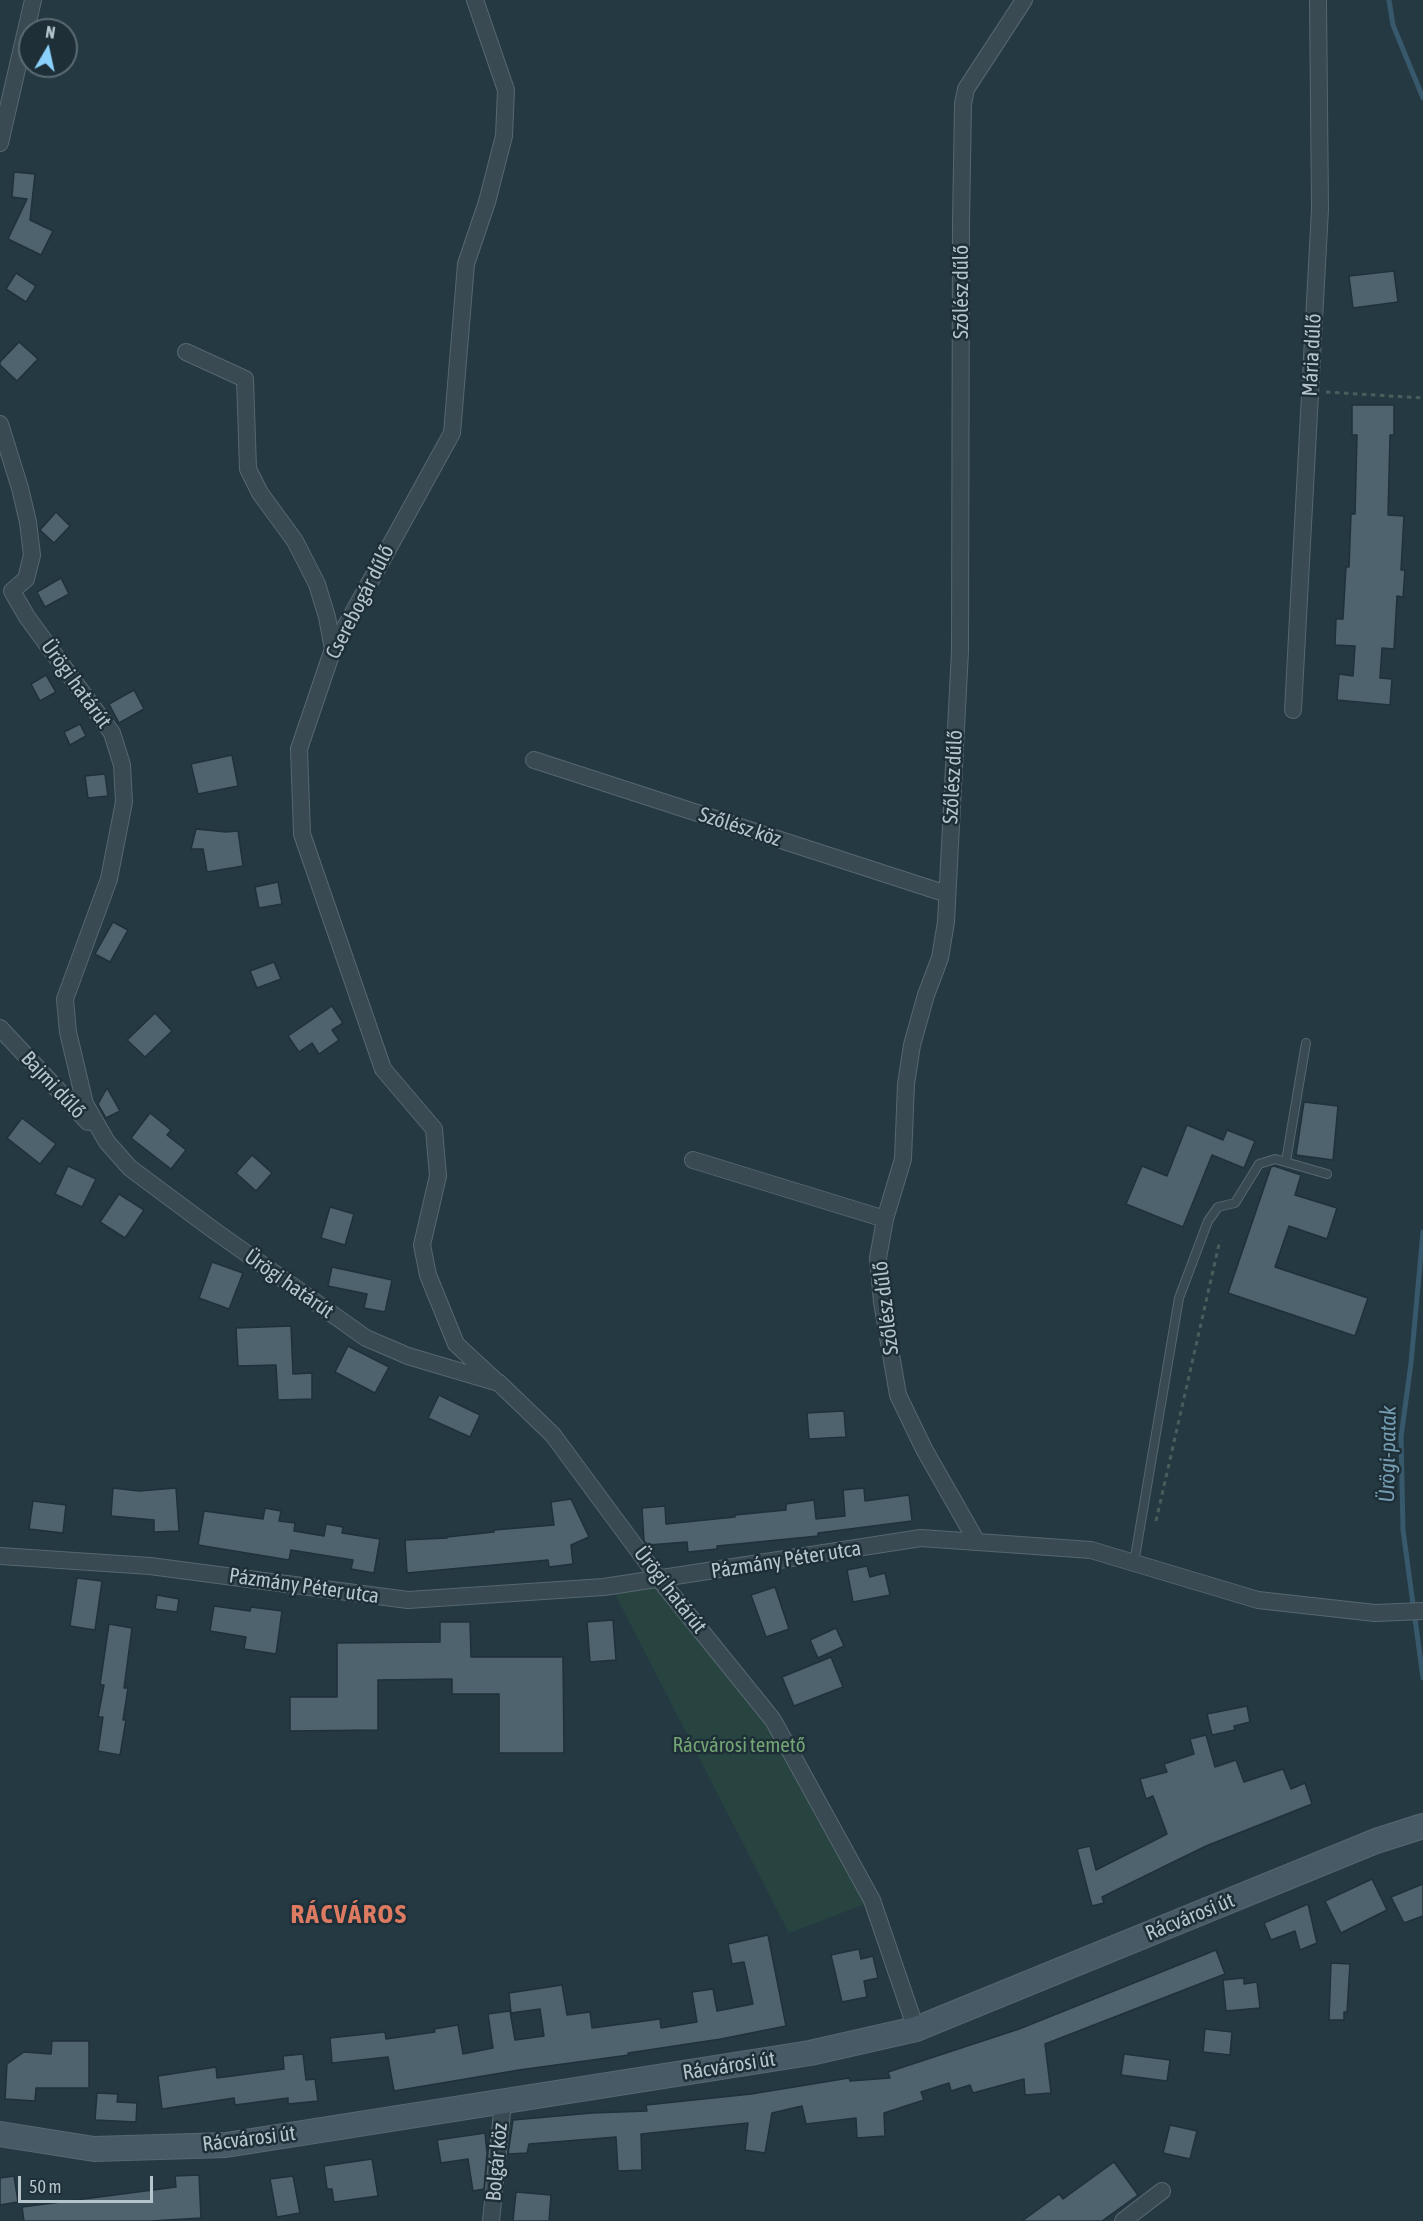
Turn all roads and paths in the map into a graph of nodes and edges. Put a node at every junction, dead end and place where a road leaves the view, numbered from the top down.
1 (33, 0) edge
2 (475, 0) edge
3 (1024, 0) edge
4 (1318, 0) edge
5 (0, 143) edge
6 (186, 352) dead end
7 (1310, 391) junction
8 (1423, 398) edge
9 (0, 424) edge
10 (6, 590) edge
11 (333, 649) junction
12 (1293, 710) dead end
13 (534, 760) dead end
14 (947, 894) junction
15 (0, 1028) edge
16 (1306, 1043) dead end
17 (107, 1142) junction
18 (693, 1160) dead end
19 (1286, 1161) junction
20 (1327, 1174) dead end
21 (885, 1219) junction
22 (1220, 1240) dead end
23 (499, 1383) junction
24 (1155, 1524) dead end
25 (977, 1542) junction
26 (0, 1556) edge
27 (1134, 1563) junction
28 (660, 1580) junction
29 (1423, 1611) edge
30 (1423, 1826) edge
31 (916, 2029) junction
32 (503, 2102) junction
33 (0, 2134) edge
34 (1162, 2191) dead end
35 (491, 2221) edge
36 (1123, 2221) edge

1 - 5 street
2 - 11 street, Cserebogár dűlő
3 - 14 street, Szőlész dűlő
4 - 7 street, Mária dűlő
6 - 11 street
7 - 8 path
7 - 12 street, Mária dűlő
9 - 10 street, Ürögi határút
10 - 17 street, Ürögi határút
11 - 23 street, Cserebogár dűlő
13 - 14 street, Szőlész köz
14 - 21 street, Szőlész dűlő
15 - 17 street, Bajmi dűlő
16 - 19 lane
17 - 23 street, Ürögi határút
18 - 21 street
19 - 20 lane
19 - 27 lane
21 - 25 street, Szőlész dűlő
22 - 24 path
23 - 28 street, Ürögi határút
25 - 27 street, Pázmány Péter utca
25 - 28 street, Pázmány Péter utca
26 - 28 street, Pázmány Péter utca
27 - 29 street, Pázmány Péter utca
28 - 31 street, Ürögi határút
30 - 31 street, Rácvárosi út
31 - 32 street, Rácvárosi út
32 - 33 street, Rácvárosi út
32 - 35 street, Bolgár köz
34 - 36 street

